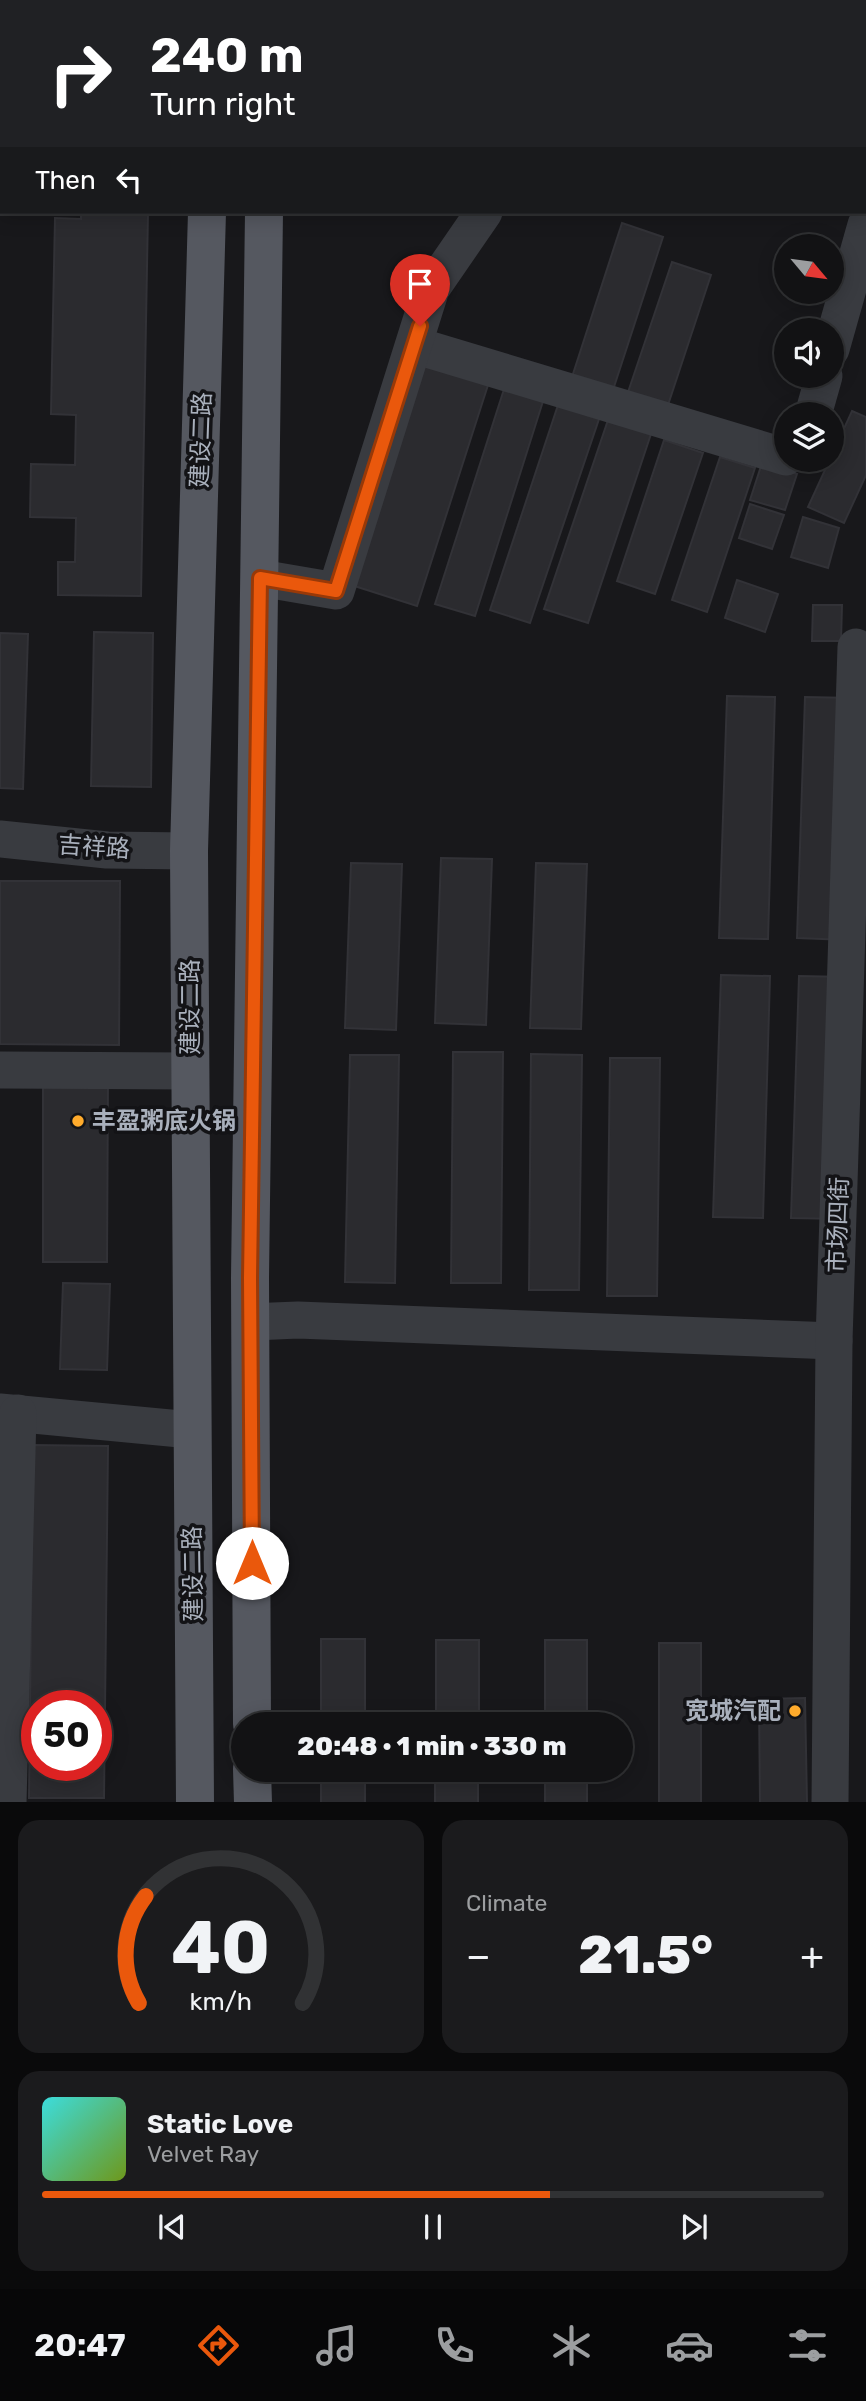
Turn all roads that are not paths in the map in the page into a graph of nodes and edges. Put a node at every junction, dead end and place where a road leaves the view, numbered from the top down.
1 (207, 214) edge
2 (264, 214) edge
3 (483, 214) edge
4 (866, 225) edge
5 (840, 318) edge
6 (414, 345) junction
7 (774, 453) edge
8 (260, 578) junction
9 (856, 647) dead end
10 (0, 839) edge
11 (189, 851) junction
12 (0, 1070) edge
13 (190, 1071) junction
14 (251, 1322) junction
15 (834, 1340) junction
16 (9, 1412) edge
17 (191, 1430) junction
18 (252, 1712) edge
19 (253, 1782) edge
20 (8, 1802) edge
21 (195, 1802) edge
22 (253, 1802) edge
23 (831, 1802) edge

1 - 11 main road, 建设二路
2 - 8 main road
3 - 6 street
4 - 5 street
6 - 7 street
6 - 8 street
8 - 14 main road
9 - 15 street, 市场四街
10 - 11 street, 吉祥路
11 - 13 main road, 建设二路
12 - 13 street
13 - 17 main road, 建设二路
14 - 15 street
14 - 18 main road
15 - 23 street, 市场四街
16 - 17 street
16 - 20 street
17 - 21 main road, 建设二路
19 - 22 main road

